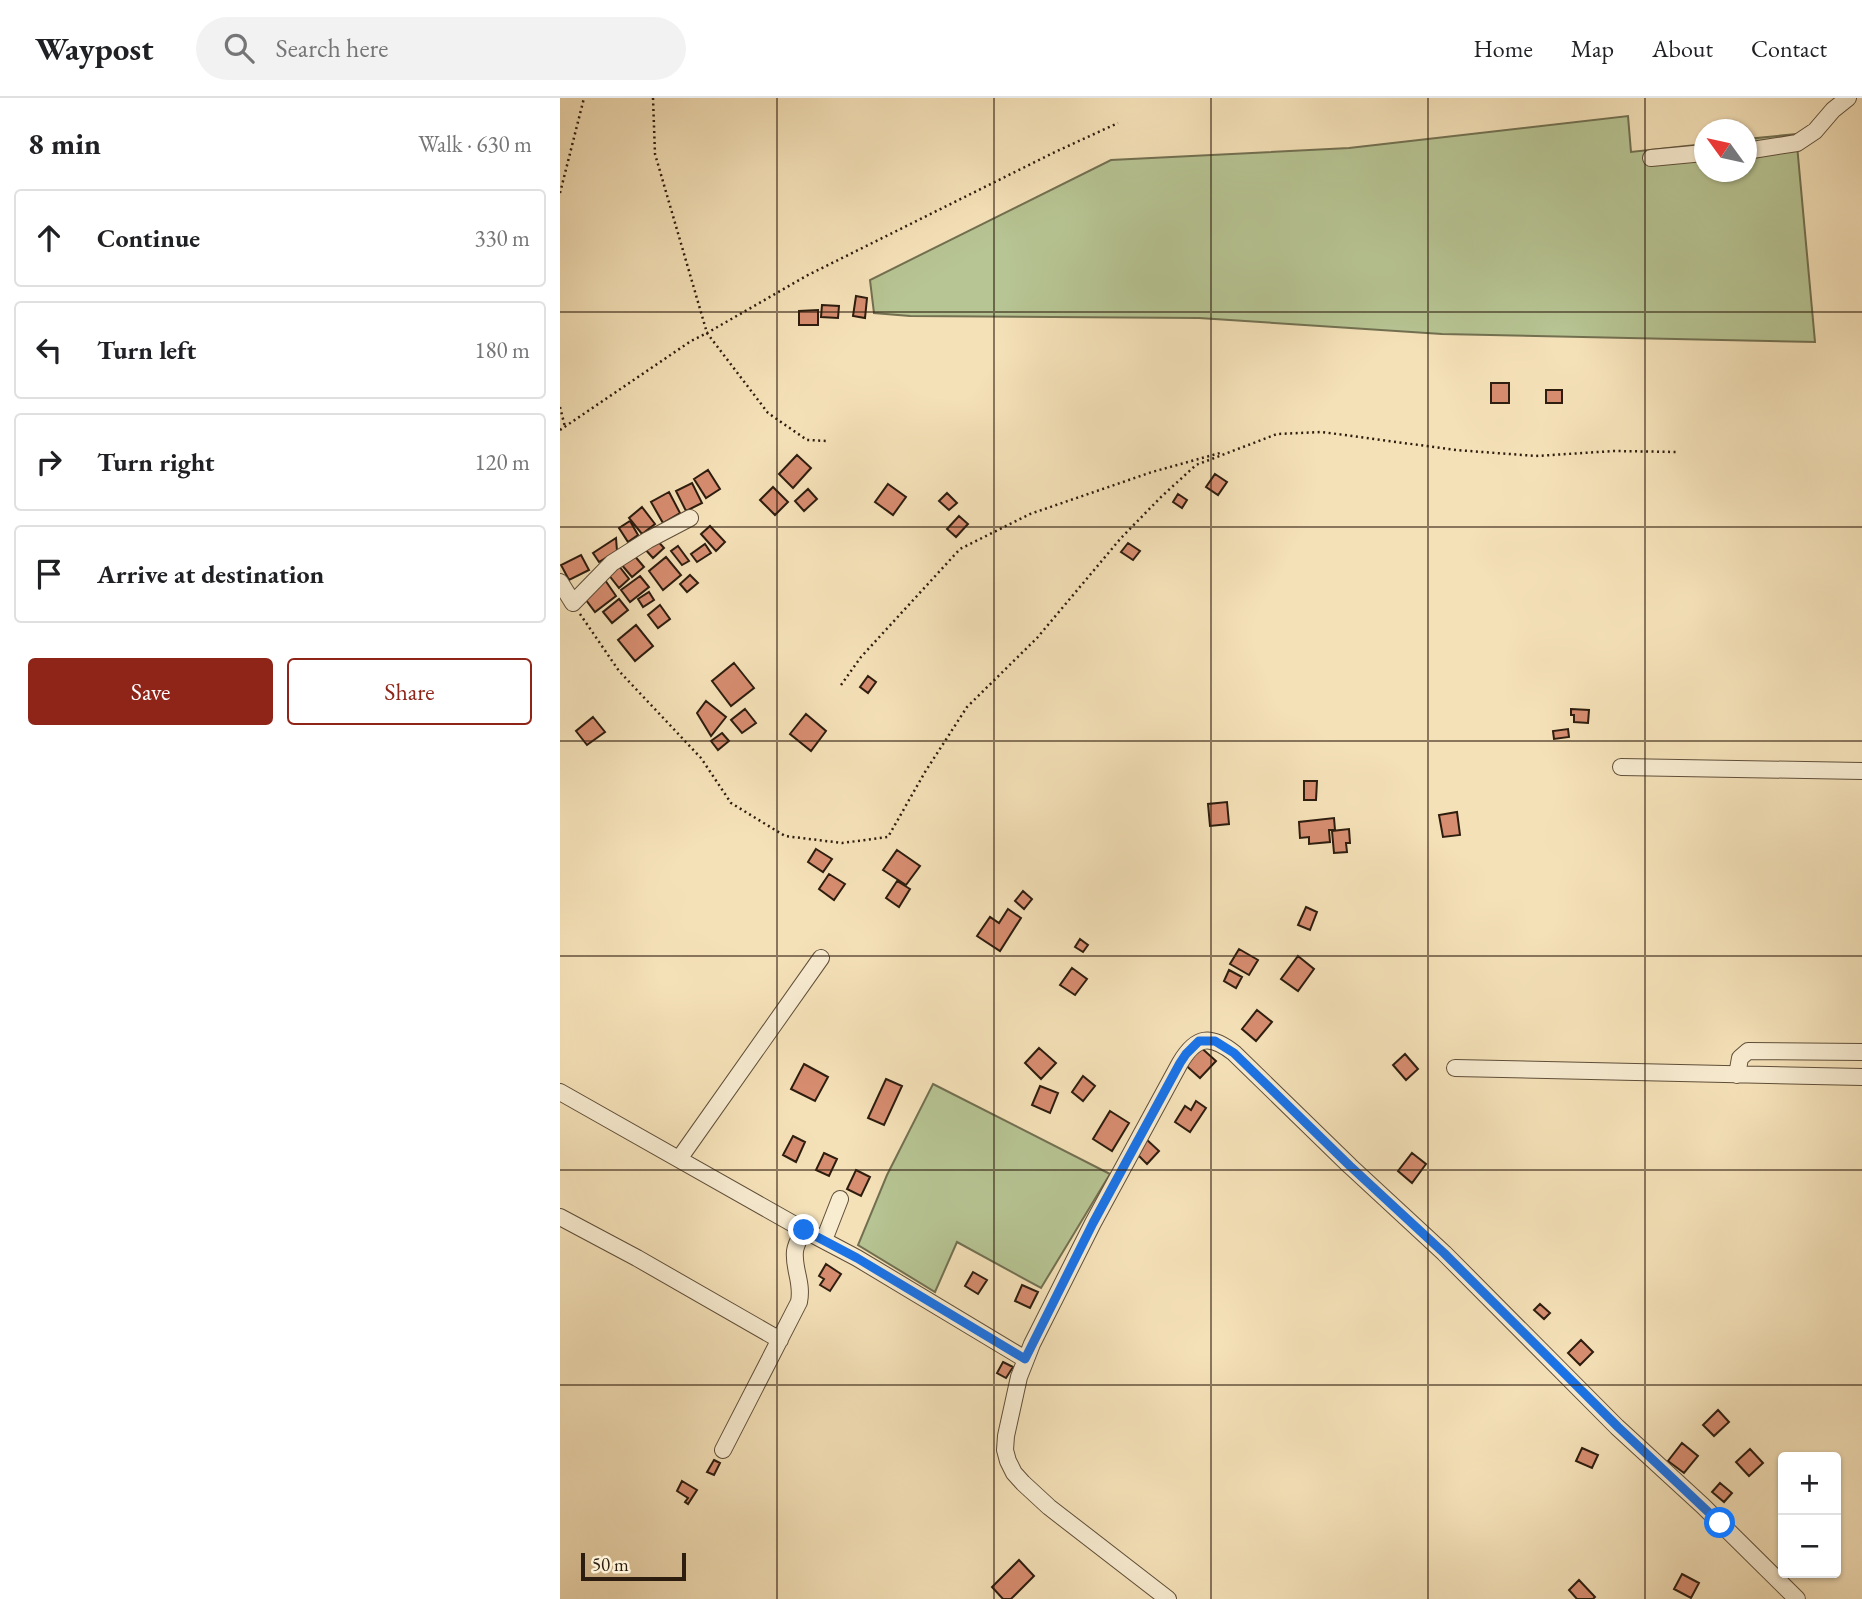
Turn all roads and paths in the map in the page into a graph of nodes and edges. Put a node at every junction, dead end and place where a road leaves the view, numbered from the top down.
1 (584, 98) edge
2 (653, 98) edge
3 (1848, 98) edge
4 (1118, 123) dead end
5 (1757, 149) edge
6 (1694, 154) edge
7 (1651, 158) dead end
8 (560, 194) edge
9 (707, 332) junction
10 (560, 407) edge
11 (565, 427) junction
12 (560, 430) edge
13 (828, 440) dead end
14 (1234, 450) junction
15 (1678, 453) dead end
16 (690, 518) dead end
17 (560, 582) edge
18 (573, 603) junction
19 (841, 684) dead end
20 (1621, 767) dead end
21 (1862, 771) edge
22 (821, 958) dead end
23 (1862, 1052) edge
24 (1455, 1068) dead end
25 (1737, 1075) junction
26 (1862, 1077) edge
27 (560, 1092) edge
28 (679, 1159) junction
29 (839, 1199) dead end
30 (560, 1217) edge
31 (804, 1230) junction
32 (824, 1240) junction
33 (780, 1340) junction
34 (1025, 1359) junction
35 (723, 1450) dead end
36 (1168, 1599) edge
37 (1797, 1599) edge

1 - 8 path
2 - 9 path
3 - 5 street
4 - 9 path
6 - 7 street
9 - 11 path
9 - 13 path
10 - 11 path
11 - 12 path
14 - 15 path
14 - 18 path
14 - 19 path
16 - 18 street
17 - 18 street
20 - 21 street
22 - 28 street
23 - 25 street
24 - 25 street
25 - 26 street
27 - 28 street
28 - 31 street
29 - 32 street
30 - 33 street
31 - 32 street
31 - 33 street
32 - 34 street
33 - 35 street
34 - 36 street
34 - 37 street

